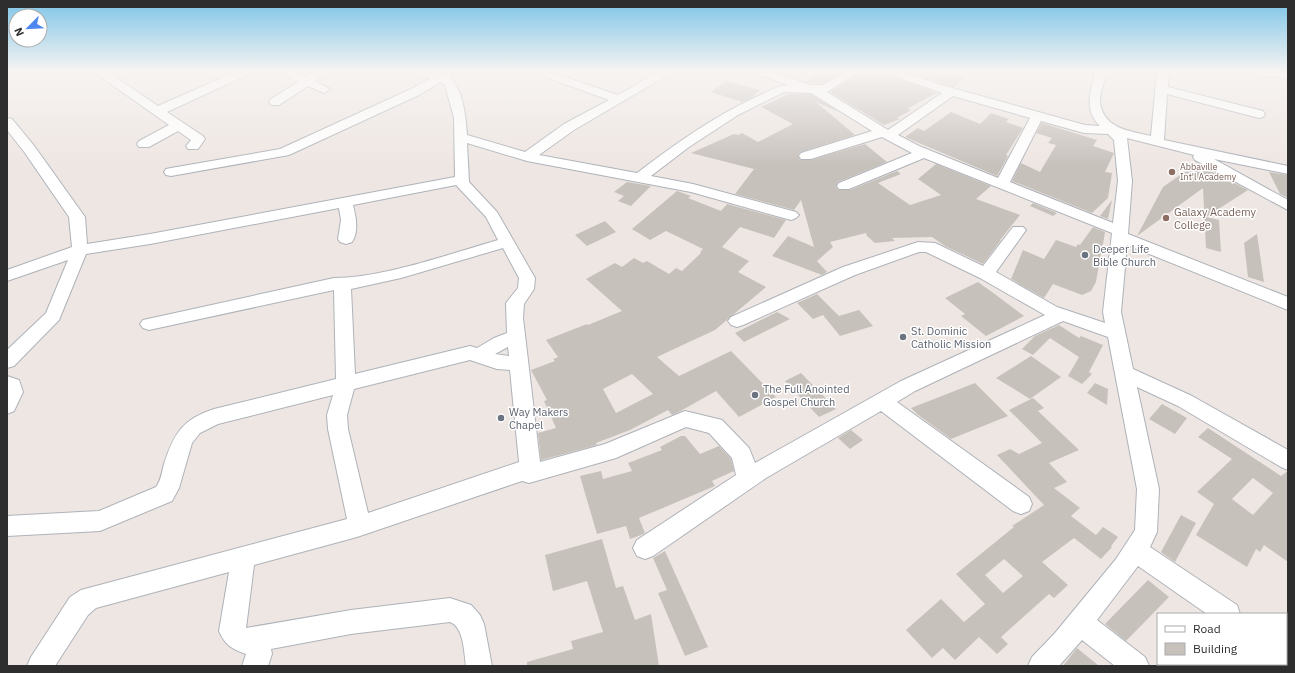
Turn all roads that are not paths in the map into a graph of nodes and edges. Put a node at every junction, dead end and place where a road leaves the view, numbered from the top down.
1 (147, 103) edge
2 (175, 103) edge
3 (390, 103) edge
4 (456, 103) edge
5 (610, 103) edge
6 (752, 103) edge
7 (836, 103) edge
8 (933, 103) edge
9 (992, 103) edge
10 (1095, 103) edge
11 (1161, 103) edge
12 (1218, 103) edge
13 (158, 111) junction
14 (1260, 114) dead end
15 (1037, 116) junction
16 (7, 122) edge
17 (177, 126) junction
18 (1112, 130) junction
19 (886, 134) junction
20 (461, 136) junction
21 (1157, 142) junction
22 (144, 144) dead end
23 (193, 146) dead end
24 (1184, 149) junction
25 (924, 153) junction
26 (806, 156) dead end
27 (527, 157) junction
28 (1288, 170) edge
29 (170, 172) dead end
30 (641, 177) junction
31 (461, 180) junction
32 (1002, 184) junction
33 (844, 186) dead end
34 (345, 203) junction
35 (1288, 206) edge
36 (791, 215) dead end
37 (1018, 230) dead end
38 (1120, 234) junction
39 (346, 239) dead end
40 (507, 242) junction
41 (80, 250) junction
42 (986, 274) junction
43 (7, 276) edge
44 (342, 284) junction
45 (1288, 304) edge
46 (1061, 315) junction
47 (737, 321) dead end
48 (149, 324) dead end
49 (1116, 333) junction
50 (516, 337) junction
51 (478, 356) junction
52 (7, 362) edge
53 (519, 363) junction
54 (1124, 373) junction
55 (7, 383) edge
56 (346, 385) junction
57 (882, 401) junction
58 (7, 406) edge
59 (1288, 461) edge
60 (523, 471) junction
61 (748, 479) junction
62 (1021, 504) dead end
63 (360, 525) junction
64 (7, 526) edge
65 (645, 548) dead end
66 (1135, 550) junction
67 (243, 557) junction
68 (1227, 613) edge
69 (1080, 623) junction
70 (247, 641) junction
71 (40, 666) edge
72 (255, 666) edge
73 (479, 666) edge
74 (1041, 666) edge
75 (1136, 666) edge

1 - 13 street
2 - 13 street
3 - 29 street
4 - 20 street
5 - 27 street
6 - 30 street
7 - 19 street
8 - 19 street
9 - 15 street
10 - 18 street
11 - 21 street
12 - 14 street
13 - 17 street
15 - 18 street
15 - 32 street
16 - 41 street
17 - 22 street
17 - 23 street
18 - 21 street
18 - 38 street
19 - 25 street
19 - 26 street
20 - 27 street
20 - 31 street
21 - 24 street
24 - 28 street
24 - 35 street
25 - 32 street
25 - 33 street
27 - 30 street
30 - 36 street
31 - 34 street
31 - 40 street
32 - 38 street
34 - 39 street
34 - 41 street
37 - 42 street
38 - 45 street
38 - 49 street
40 - 44 street
40 - 50 street
41 - 43 street
41 - 52 street
42 - 46 street
42 - 47 street
44 - 48 street
44 - 56 street
46 - 49 street
46 - 57 street
49 - 54 street
50 - 51 street
50 - 53 street
51 - 53 street
51 - 56 street
53 - 60 street
54 - 59 street
54 - 66 street
55 - 58 street
56 - 63 street
56 - 64 street
57 - 61 street
57 - 62 street
60 - 61 street
60 - 63 street
61 - 65 street
63 - 67 street
66 - 68 street
66 - 69 street
67 - 70 street
67 - 71 street
69 - 74 street
69 - 75 street
70 - 72 street
70 - 73 street

